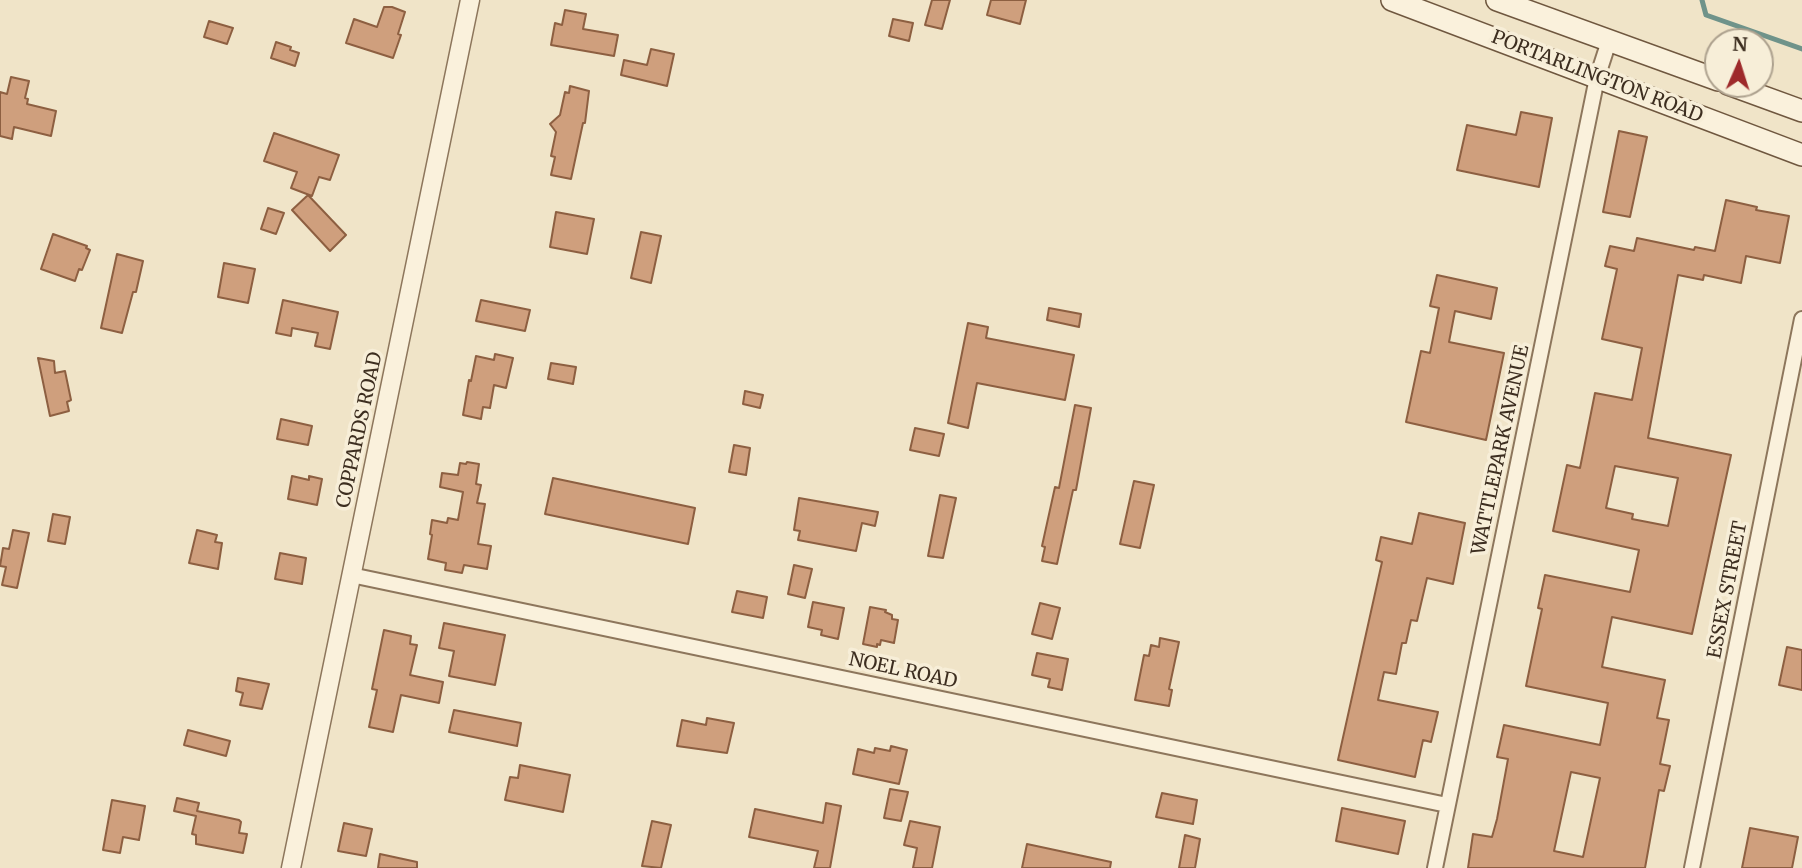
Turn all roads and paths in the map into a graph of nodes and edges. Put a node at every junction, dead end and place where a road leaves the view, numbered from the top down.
1 (470, 0) edge
2 (1392, 0) edge
3 (1497, 0) edge
4 (1609, 41) junction
5 (1704, 75) edge
6 (1597, 78) junction
7 (1766, 98) edge
8 (1802, 111) edge
9 (1802, 155) edge
10 (1802, 319) edge
11 (351, 575) junction
12 (1447, 805) junction
13 (291, 868) edge
14 (1435, 868) edge
15 (1692, 868) edge

1 - 11 street, COPPARDS ROAD
2 - 6 main road, PORTARLINGTON ROAD
3 - 4 main road, PORTARLINGTON ROAD
4 - 5 main road, PORTARLINGTON ROAD
4 - 6 street, WATTLEPARK AVENUE
6 - 9 main road, PORTARLINGTON ROAD
6 - 12 street, WATTLEPARK AVENUE
7 - 8 main road
10 - 15 street, ESSEX STREET
11 - 12 street, NOEL ROAD
11 - 13 street, COPPARDS ROAD
12 - 14 street, WATTLEPARK AVENUE

